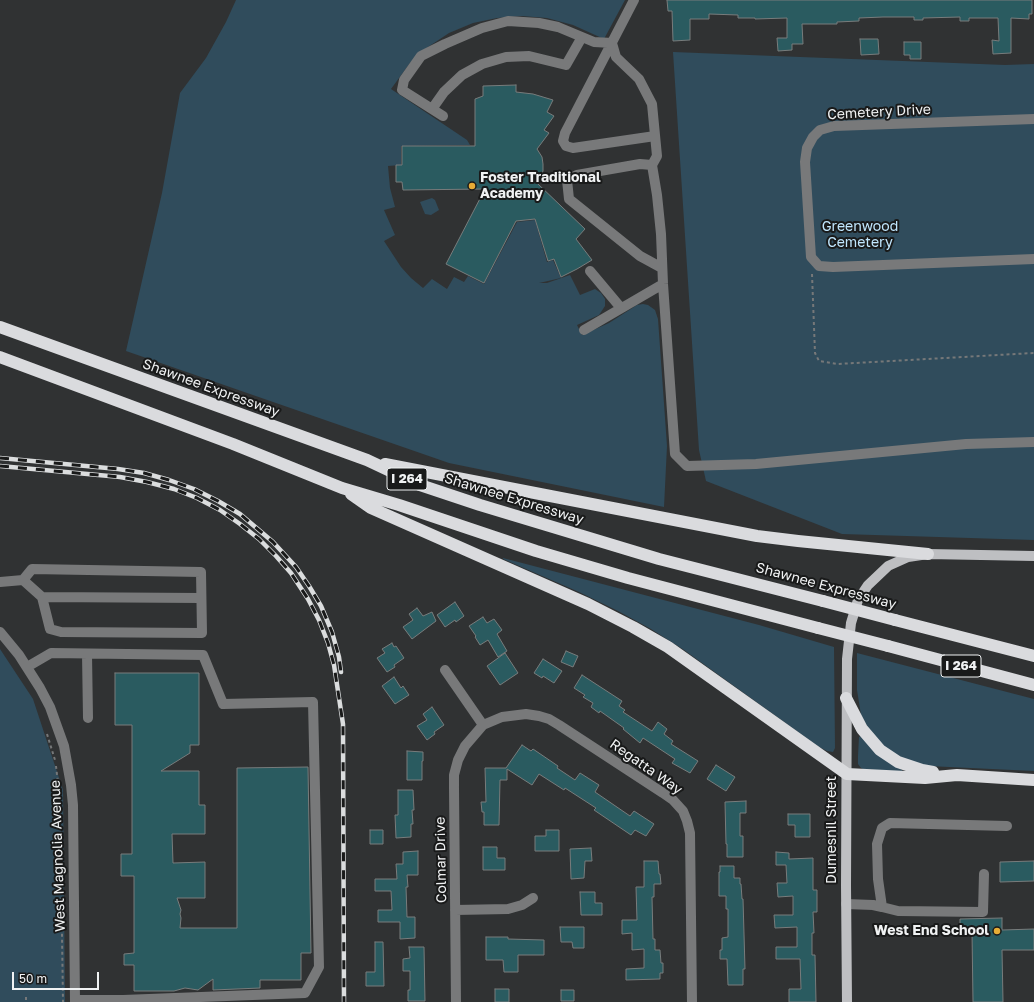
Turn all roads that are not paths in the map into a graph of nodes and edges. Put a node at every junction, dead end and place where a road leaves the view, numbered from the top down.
1 (634, 0) edge
2 (582, 37) junction
3 (612, 43) junction
4 (432, 109) junction
5 (443, 116) dead end
6 (1034, 119) edge
7 (655, 136) junction
8 (652, 165) junction
9 (1034, 259) edge
10 (662, 268) junction
11 (590, 271) dead end
12 (663, 284) junction
13 (621, 308) junction
14 (0, 327) edge
15 (584, 330) dead end
16 (0, 357) edge
17 (1034, 442) edge
18 (367, 460) junction
19 (342, 488) junction
20 (928, 554) junction
21 (1034, 556) edge
22 (23, 580) junction
23 (0, 582) edge
24 (42, 597) junction
25 (201, 598) junction
26 (0, 632) edge
27 (87, 654) junction
28 (1034, 656) edge
29 (27, 667) junction
30 (445, 670) dead end
31 (1034, 685) edge
32 (846, 698) junction
33 (88, 718) dead end
34 (482, 725) junction
35 (846, 774) junction
36 (956, 775) junction
37 (1034, 780) edge
38 (1007, 826) dead end
39 (984, 874) dead end
40 (533, 898) dead end
41 (846, 904) junction
42 (882, 907) junction
43 (455, 910) junction
44 (75, 1001) edge
45 (456, 1002) edge
46 (692, 1002) edge
47 (847, 1002) edge

1 - 3 street
2 - 3 street
2 - 4 street
2 - 4 street
3 - 7 street
3 - 7 street
4 - 5 street
6 - 9 street, Cemetery Drive
7 - 8 street
8 - 10 street
8 - 10 street
10 - 12 street
11 - 13 street
12 - 13 street
12 - 17 street
13 - 15 street
14 - 18 highway, Shawnee Expressway / I 264
16 - 19 highway, I 264
18 - 20 highway
18 - 28 highway, Shawnee Expressway / I 264, bridge
19 - 31 highway, I 264, bridge
19 - 35 highway
20 - 21 main road, Dumesnil Street
20 - 32 main road, Dumesnil Street
22 - 23 street
22 - 24 street
22 - 25 street
24 - 25 street
24 - 25 street
26 - 29 street, West Magnolia Avenue
27 - 29 street
27 - 33 street
27 - 44 street
29 - 44 street, West Magnolia Avenue
30 - 34 street
32 - 35 main road, Dumesnil Street
32 - 36 highway
34 - 43 street, Colmar Drive
34 - 46 street, Regatta Way
35 - 36 highway
35 - 41 main road, Dumesnil Street
36 - 37 highway
38 - 42 street
39 - 42 street
40 - 43 street
41 - 42 street
41 - 47 main road, Dumesnil Street
43 - 45 street, Colmar Drive

